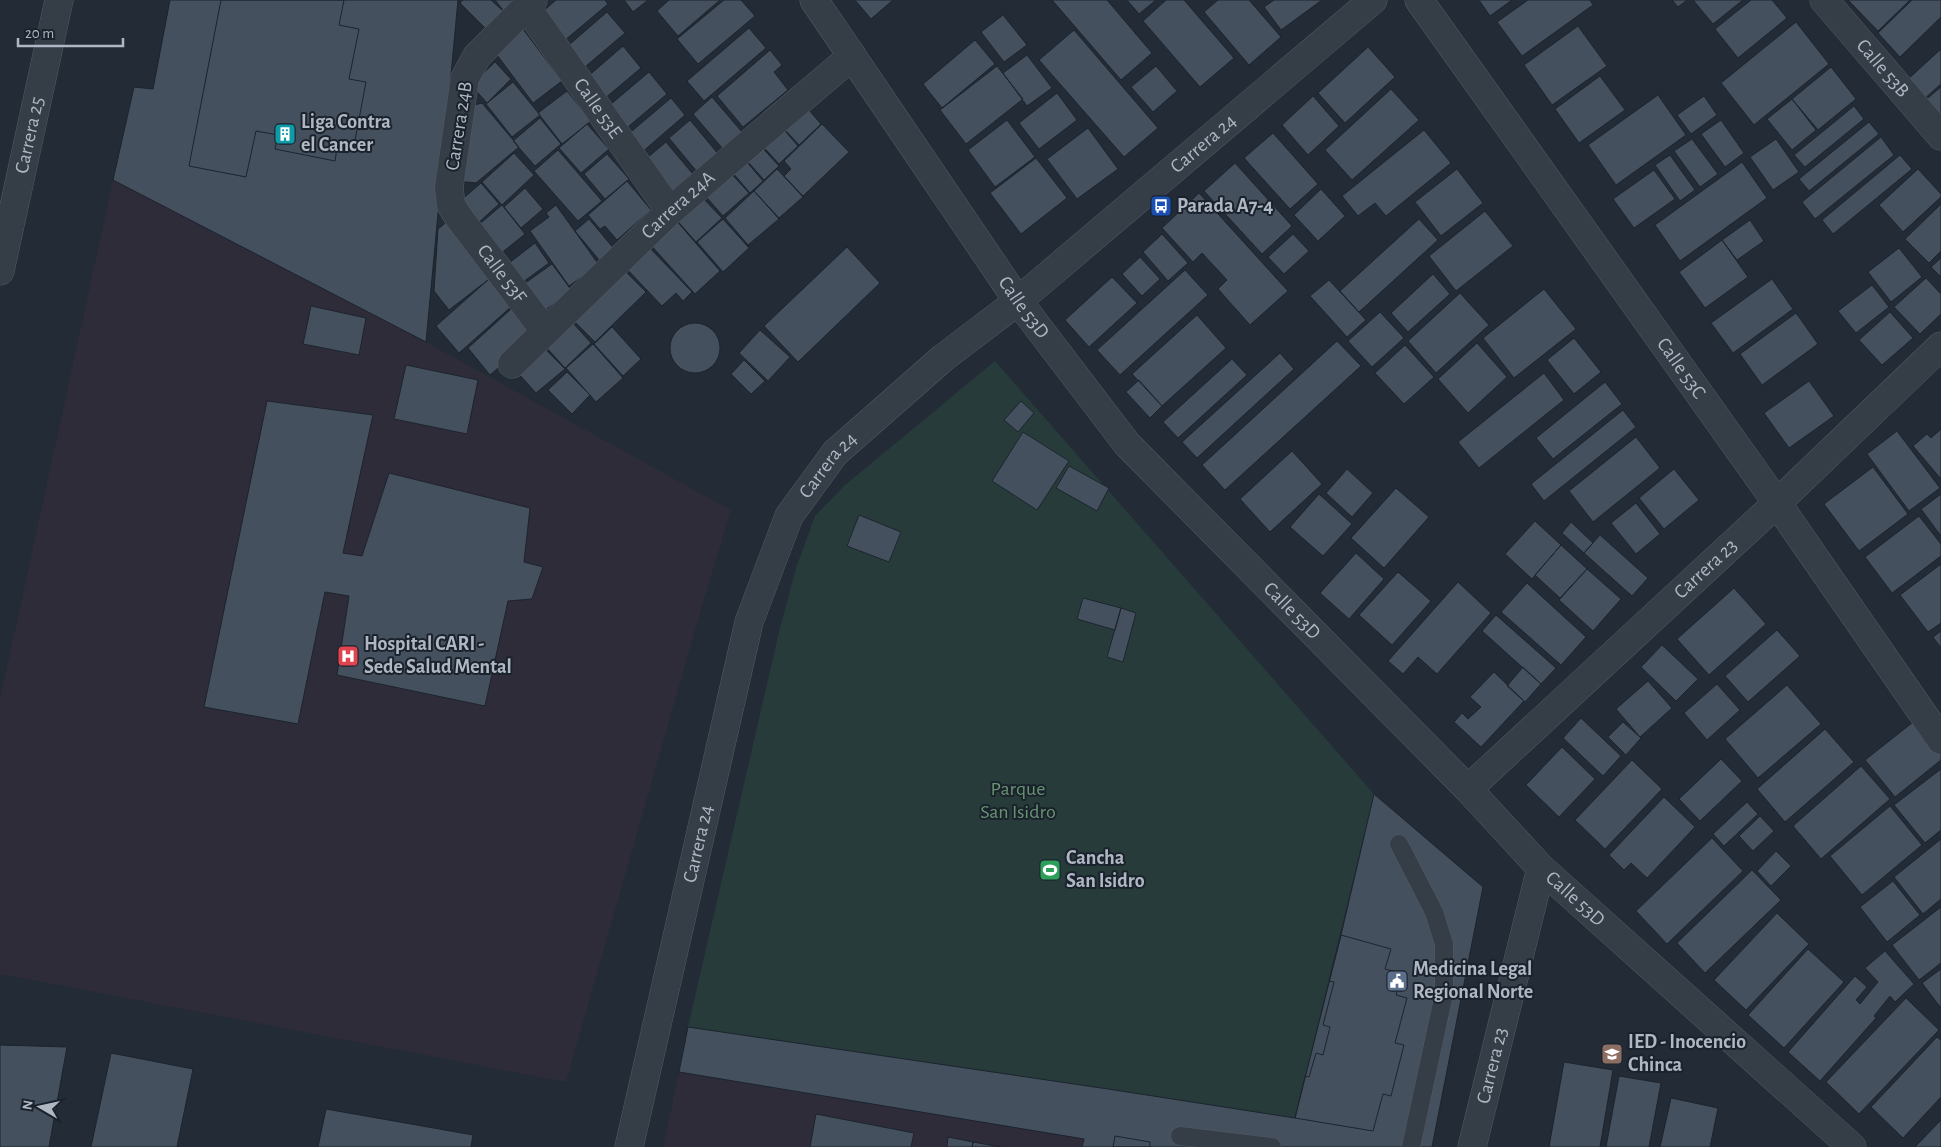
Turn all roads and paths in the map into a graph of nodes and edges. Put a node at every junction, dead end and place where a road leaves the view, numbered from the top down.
1 (59, 0) edge
2 (814, 0) edge
3 (1373, 0) edge
4 (1419, 0) edge
5 (1824, 0) edge
6 (529, 3) edge
7 (852, 56) junction
8 (1941, 136) edge
9 (670, 211) junction
10 (457, 216) joint
11 (0, 271) edge
12 (1018, 302) junction
13 (545, 331) junction
14 (1941, 346) edge
15 (512, 364) dead end
16 (1777, 503) junction
17 (1941, 740) edge
18 (1468, 788) junction
19 (1398, 844) dead end
20 (1541, 868) junction
21 (1180, 1136) dead end
22 (629, 1147) edge
23 (1272, 1147) edge
24 (1411, 1147) edge
25 (1472, 1147) edge
26 (1852, 1147) edge

1 - 11 street, Carrera 25
2 - 7 street, Calle 53D
3 - 12 street, Carrera 24
4 - 16 street, Calle 53C
5 - 8 street, Calle 53B
6 - 9 street, Calle 53E
6 - 10 street, Carrera 24B
7 - 9 street, Carrera 24A
7 - 12 street, Calle 53D
9 - 13 street, Carrera 24A
10 - 13 street, Calle 53F
12 - 18 street, Calle 53D
12 - 22 street, Carrera 24
13 - 15 street, Carrera 24A
14 - 16 street, Carrera 23
16 - 17 street, Calle 53C
16 - 18 street, Carrera 23
18 - 20 street, Calle 53D
19 - 24 lane
20 - 25 street, Carrera 23
20 - 26 street, Calle 53D
21 - 23 lane

